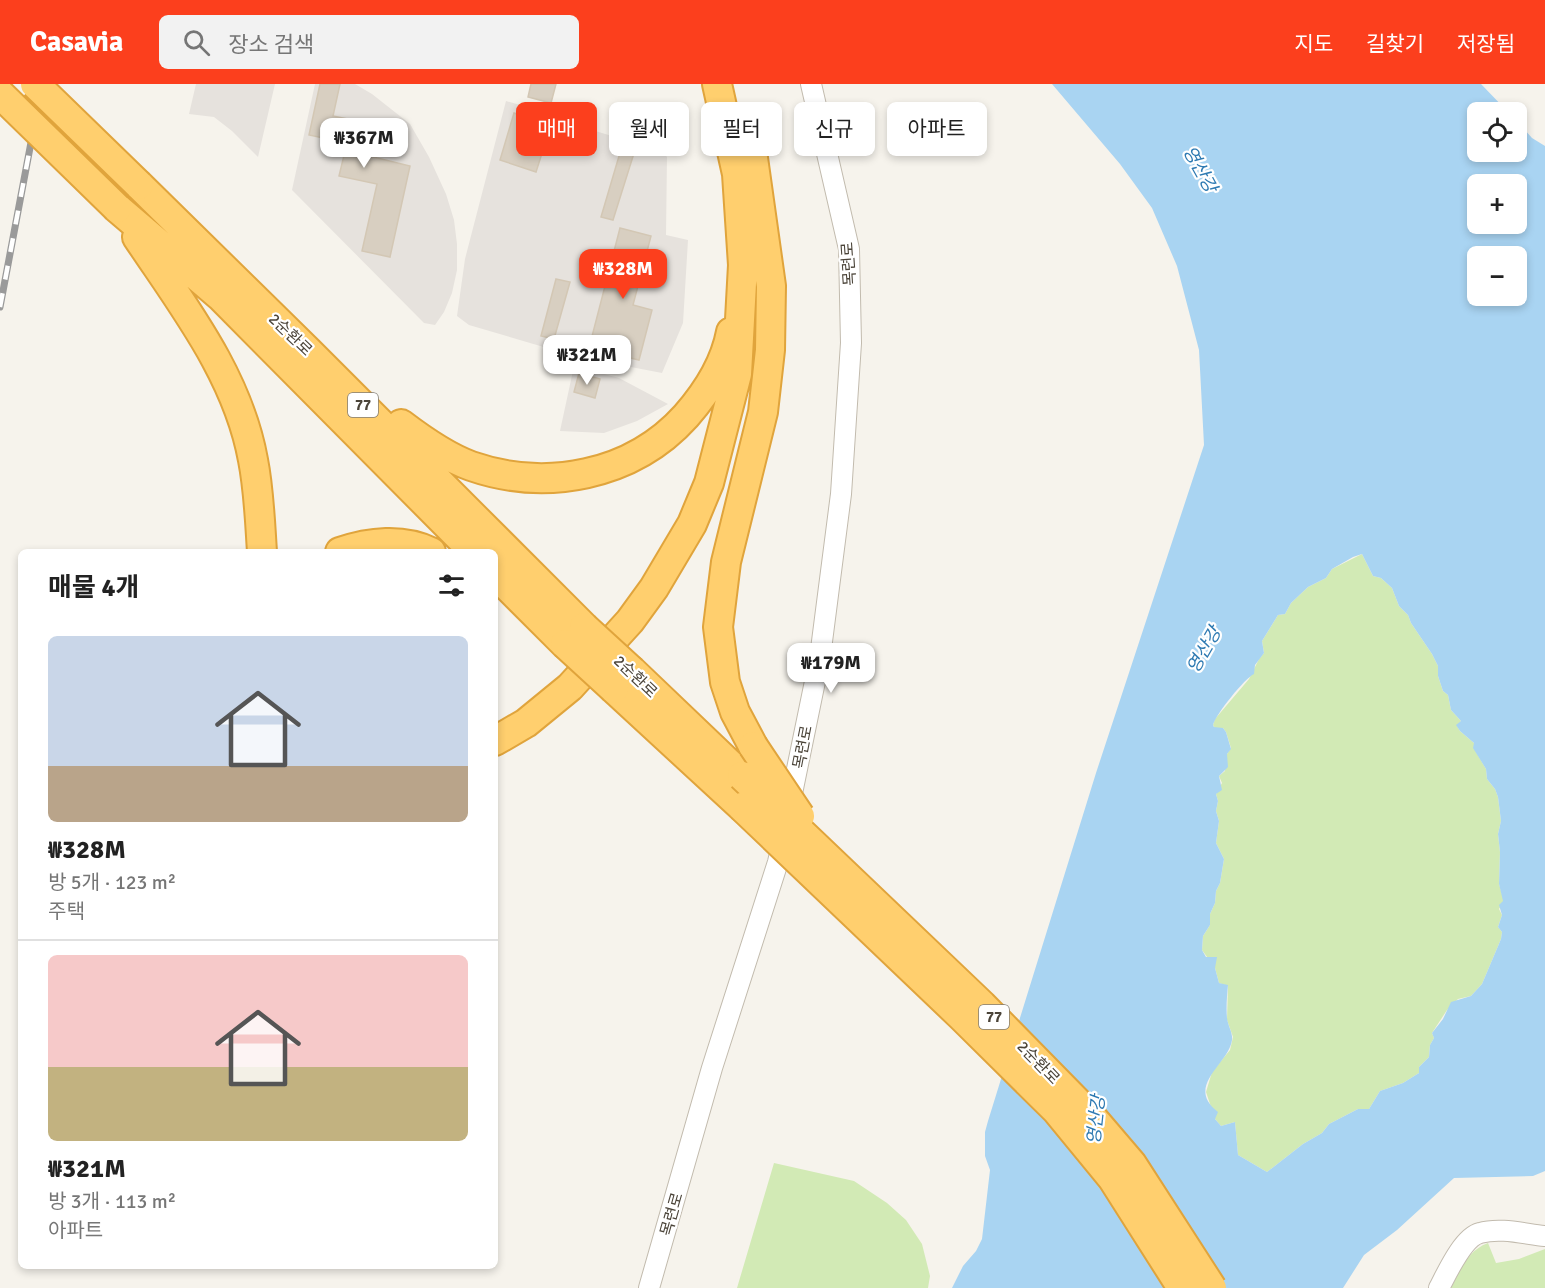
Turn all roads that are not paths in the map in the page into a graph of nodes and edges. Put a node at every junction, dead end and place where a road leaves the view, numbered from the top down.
1 (35, 84) edge
2 (717, 84) edge
3 (738, 84) edge
4 (811, 84) edge
5 (0, 94) edge
6 (117, 208) junction
7 (762, 229) junction
8 (743, 265) junction
9 (309, 352) junction
10 (262, 549) edge
11 (349, 549) edge
12 (424, 549) edge
13 (471, 549) edge
14 (494, 549) edge
15 (498, 553) edge
16 (498, 577) edge
17 (498, 592) edge
18 (530, 609) junction
19 (575, 635) junction
20 (623, 680) junction
21 (498, 739) edge
22 (498, 754) edge
23 (823, 854) junction
24 (1545, 1236) edge
25 (649, 1288) edge
26 (1182, 1288) edge
27 (1212, 1288) edge
28 (1439, 1288) edge

1 - 9 highway, 2순환로 / 77, bridge
2 - 8 highway
3 - 7 highway
4 - 25 street, 목련로
5 - 6 highway, 2순환로 / 77, bridge
6 - 10 highway
6 - 13 highway, 2순환로 / 77
7 - 22 highway
7 - 23 highway, bridge
8 - 9 highway
8 - 21 highway
9 - 14 highway, 2순환로 / 77
11 - 12 highway
15 - 19 highway, 2순환로 / 77
16 - 18 highway, 2순환로 / 77
17 - 18 highway
18 - 19 highway, 2순환로 / 77
19 - 20 highway, 2순환로 / 77, bridge
20 - 23 highway, 2순환로 / 77, bridge
20 - 26 highway, 2순환로 / 77, bridge
23 - 27 highway, 2순환로 / 77, bridge
24 - 28 street

